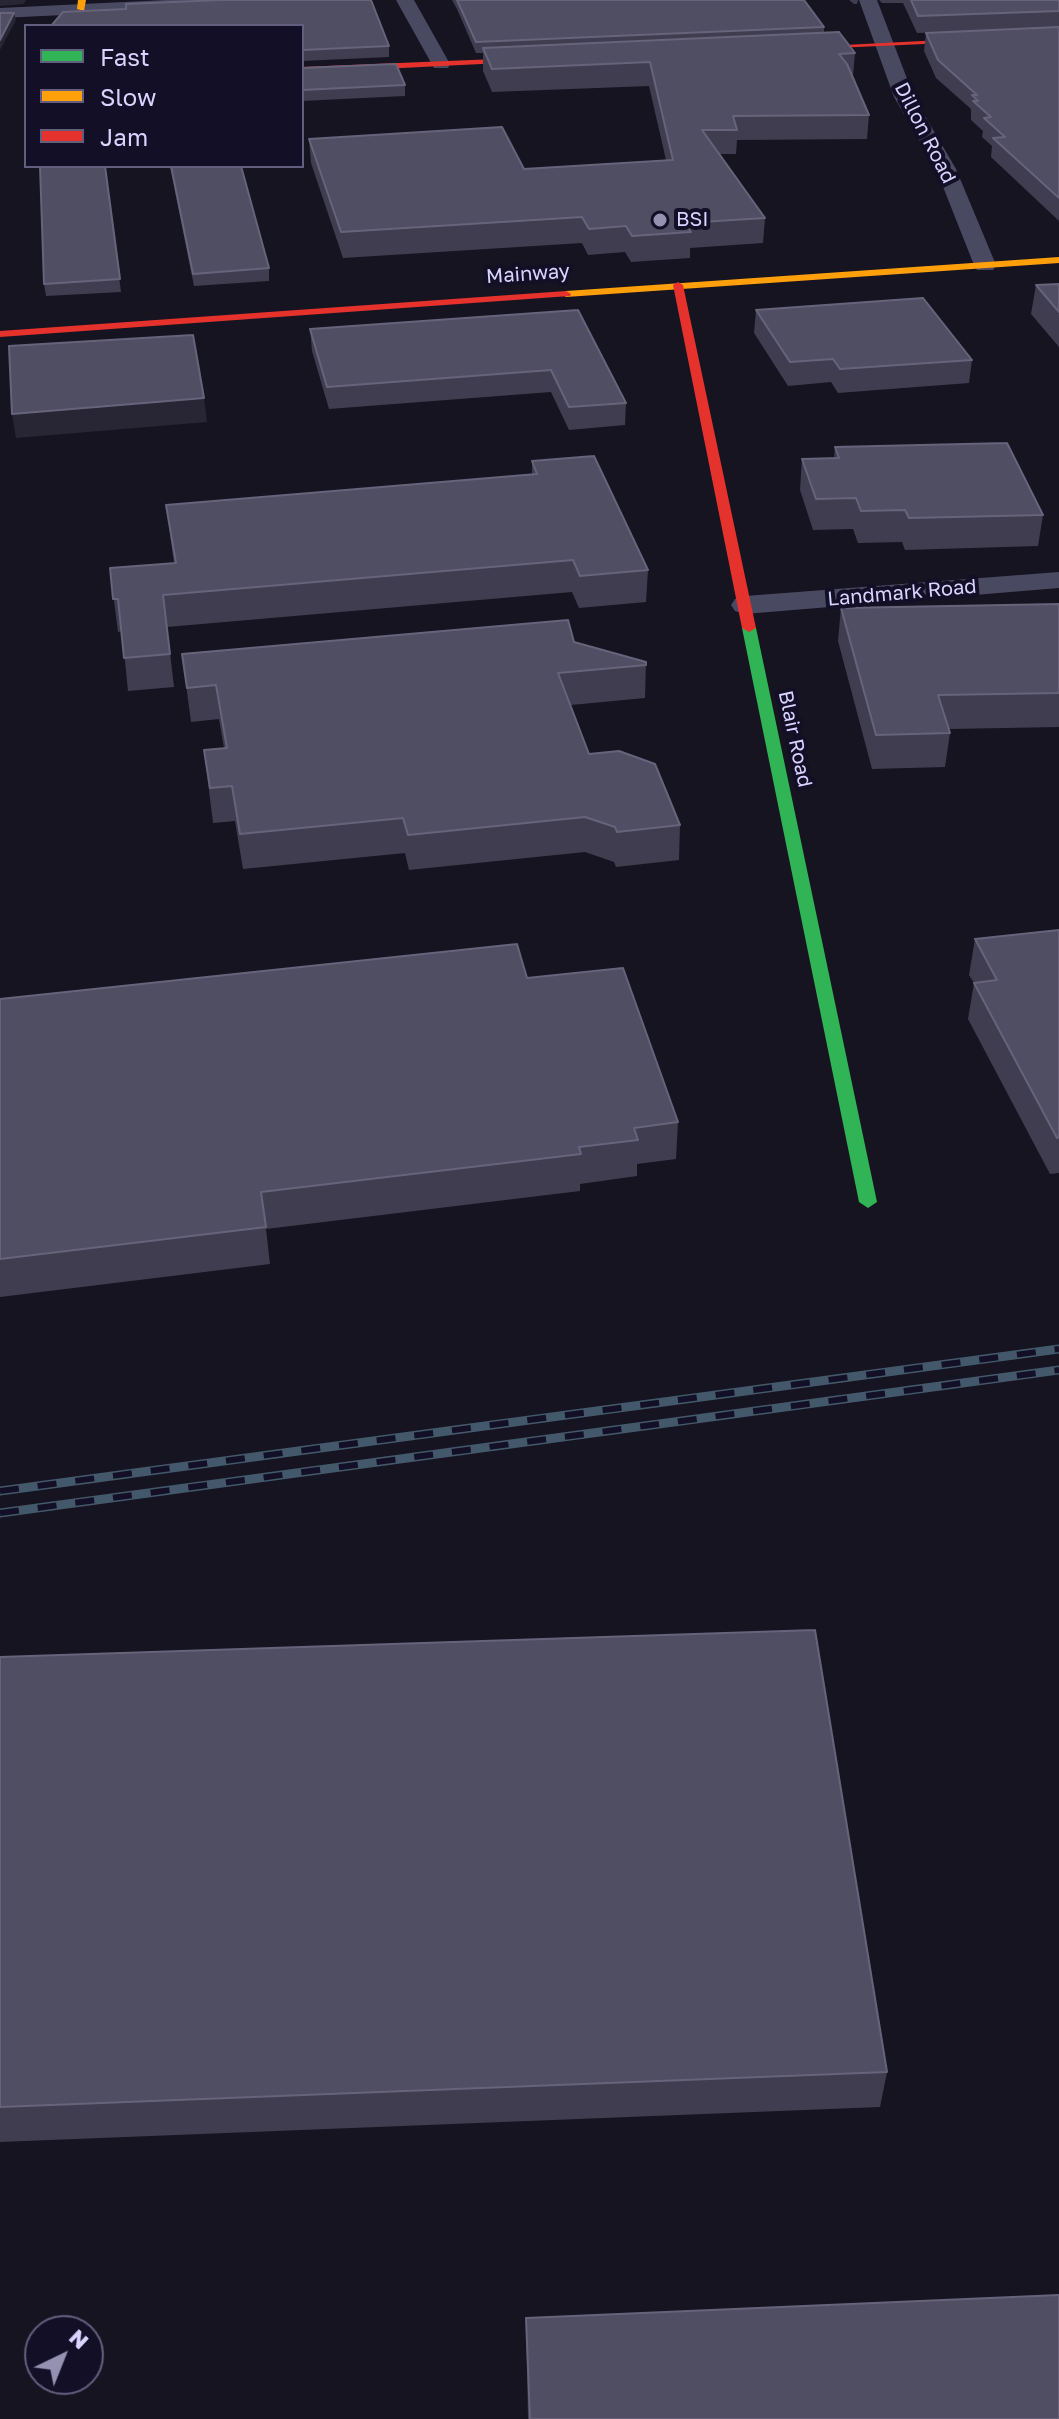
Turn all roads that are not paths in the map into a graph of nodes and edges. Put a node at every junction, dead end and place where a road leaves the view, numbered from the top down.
1 (277, 0) edge
2 (405, 0) edge
3 (868, 0) edge
4 (81, 5) edge
5 (0, 13) edge
6 (1059, 36) edge
7 (885, 44) junction
8 (774, 49) edge
9 (552, 59) edge
10 (441, 64) junction
11 (304, 70) edge
12 (1059, 260) edge
13 (985, 265) junction
14 (678, 285) junction
15 (0, 334) edge
16 (1059, 580) edge
17 (745, 605) junction
18 (868, 1202) dead end

1 - 4 street
2 - 10 street
3 - 7 street, Dillon Road
4 - 5 street
6 - 7 street
7 - 8 street
7 - 13 street, Dillon Road
9 - 10 street
10 - 11 street
12 - 13 street, Mainway
13 - 14 street, Mainway
14 - 15 street, Mainway
14 - 17 street, Blair Road
16 - 17 street, Landmark Road
17 - 18 street, Blair Road

